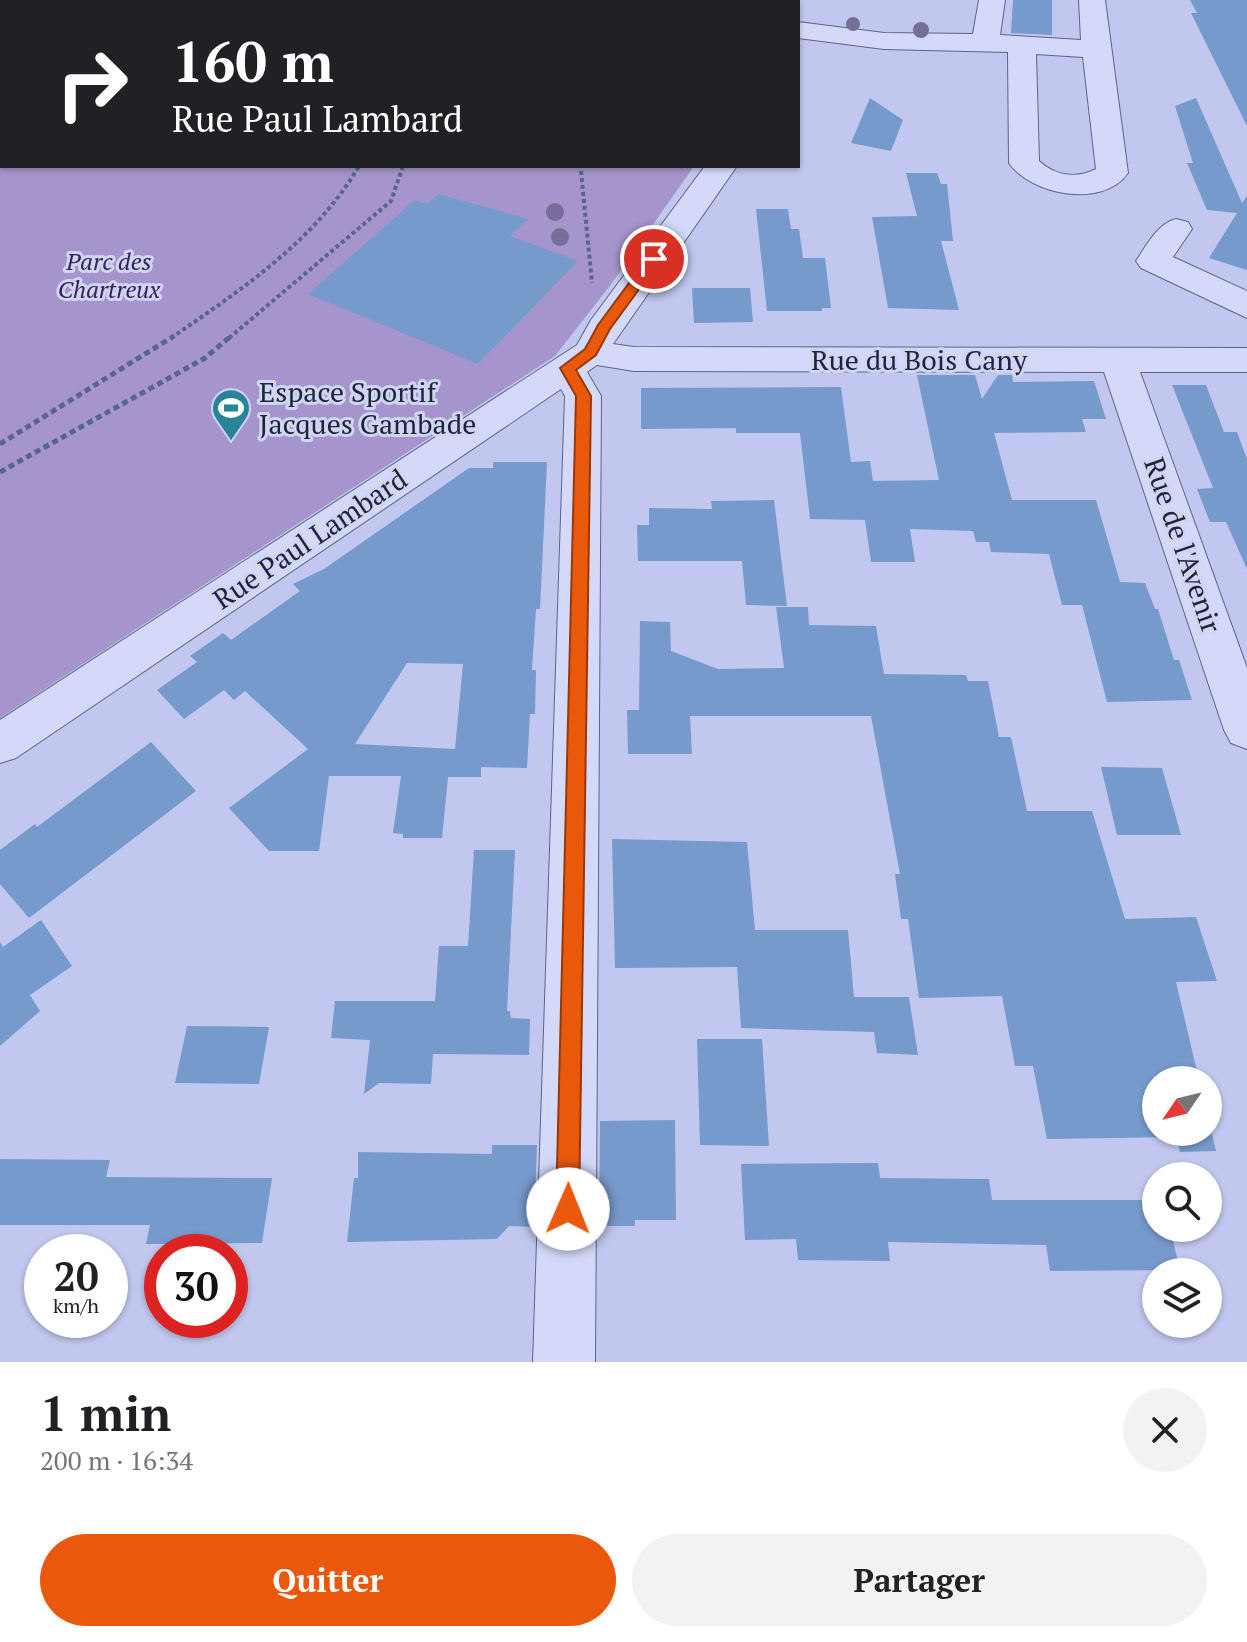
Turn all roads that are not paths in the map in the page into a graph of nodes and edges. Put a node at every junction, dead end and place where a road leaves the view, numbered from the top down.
1 (810, 0) edge
2 (992, 0) edge
3 (1092, 0) edge
4 (800, 19) edge
5 (800, 30) edge
6 (985, 42) junction
7 (1022, 44) junction
8 (1096, 49) junction
9 (720, 168) edge
10 (1176, 229) dead end
11 (1247, 307) edge
12 (579, 360) junction
13 (1247, 360) edge
14 (1118, 361) junction
15 (1247, 730) edge
16 (0, 744) edge
17 (564, 1362) edge

1 - 4 street
2 - 6 street
3 - 8 street
5 - 6 street
6 - 7 street
7 - 8 street
7 - 8 street
9 - 12 street, Rue Paul Lambard
10 - 11 street
12 - 14 street, Rue du Bois Cany
12 - 16 street, Rue Paul Lambard
12 - 17 street
13 - 14 street, Rue du Bois Cany
14 - 15 street, Rue de l'Avenir

